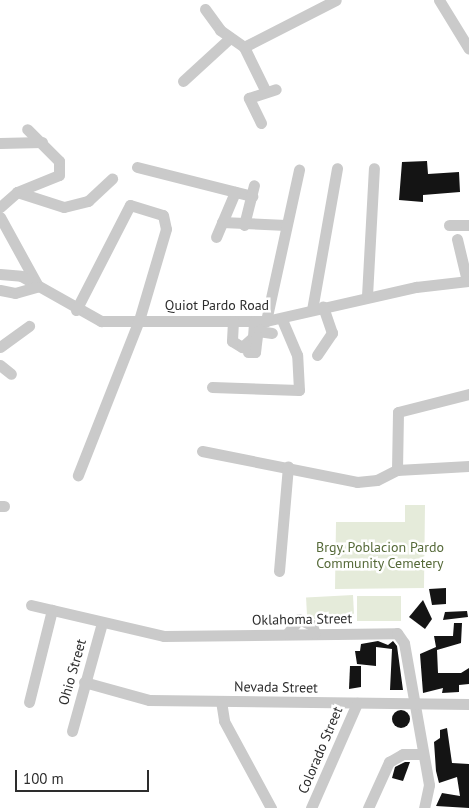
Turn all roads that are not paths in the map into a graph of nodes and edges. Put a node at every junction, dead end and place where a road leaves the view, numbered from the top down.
1 (336, 0) edge
2 (439, 0) edge
3 (206, 9) dead end
4 (469, 25) edge
5 (457, 27) junction
6 (230, 38) junction
7 (244, 47) junction
8 (469, 49) edge
9 (183, 81) dead end
10 (261, 123) dead end
11 (28, 130) dead end
12 (42, 142) junction
13 (0, 143) edge
14 (137, 167) dead end
15 (337, 168) dead end
16 (374, 168) dead end
17 (299, 170) dead end
18 (112, 179) dead end
19 (17, 192) junction
20 (235, 192) junction
21 (0, 207) edge
22 (0, 217) edge
23 (222, 222) junction
24 (469, 224) edge
25 (244, 225) junction
26 (286, 225) junction
27 (449, 226) dead end
28 (216, 237) dead end
29 (457, 239) dead end
30 (0, 274) edge
31 (468, 281) edge
32 (38, 288) junction
33 (0, 290) edge
34 (367, 296) junction
35 (317, 309) junction
36 (76, 310) junction
37 (282, 319) junction
38 (139, 320) junction
39 (233, 321) junction
40 (259, 324) junction
41 (29, 326) dead end
42 (272, 333) dead end
43 (0, 347) edge
44 (248, 352) dead end
45 (317, 355) dead end
46 (0, 365) edge
47 (11, 374) dead end
48 (212, 387) dead end
49 (469, 394) edge
50 (202, 450) dead end
51 (288, 466) junction
52 (469, 466) edge
53 (397, 470) junction
54 (78, 475) dead end
55 (280, 572) dead end
56 (31, 605) dead end
57 (52, 610) junction
58 (102, 622) junction
59 (84, 682) junction
60 (221, 701) junction
61 (29, 702) dead end
62 (414, 702) junction
63 (357, 703) junction
64 (469, 704) edge
65 (72, 730) dead end
66 (422, 754) junction
67 (271, 808) edge
68 (311, 808) edge
69 (368, 808) edge
70 (424, 808) edge

1 - 7 street
2 - 5 street
3 - 6 street
4 - 5 street
5 - 8 street
6 - 7 street
6 - 9 street
7 - 10 street
11 - 12 street
12 - 13 street
12 - 19 street
14 - 20 street
15 - 35 street
16 - 34 street
17 - 26 street
18 - 19 street
19 - 21 street
20 - 23 street
20 - 25 street
22 - 32 street
23 - 25 street
23 - 28 street
24 - 27 street
25 - 26 street
26 - 40 street
29 - 31 street
30 - 32 street, Quiot Pardo Road
31 - 34 street, Quiot Pardo Road
32 - 33 street
32 - 36 street, Quiot Pardo Road
34 - 35 street, Quiot Pardo Road
35 - 37 street, Quiot Pardo Road
35 - 45 street
36 - 38 street, Quiot Pardo Road
36 - 38 street
37 - 40 street, Quiot Pardo Road
37 - 48 street
38 - 39 street, Quiot Pardo Road
38 - 54 street
39 - 40 street, Quiot Pardo Road
39 - 40 street
40 - 42 street
40 - 44 street
41 - 43 street
46 - 47 street
49 - 53 street
50 - 51 street
51 - 53 street
51 - 55 street
52 - 53 street
56 - 57 street, Oklahoma Street
57 - 58 street, Oklahoma Street
57 - 61 street
58 - 59 street, Ohio Street
58 - 62 street, Oklahoma Street
59 - 60 street, Nevada Street
59 - 65 street, Ohio Street
60 - 63 street, Nevada Street
60 - 67 street
62 - 63 street, Nevada Street
62 - 64 street, Nevada Street
62 - 66 street, Oklahoma Street
63 - 68 street, Colorado Street
66 - 69 street
66 - 70 street, Oklahoma Street

